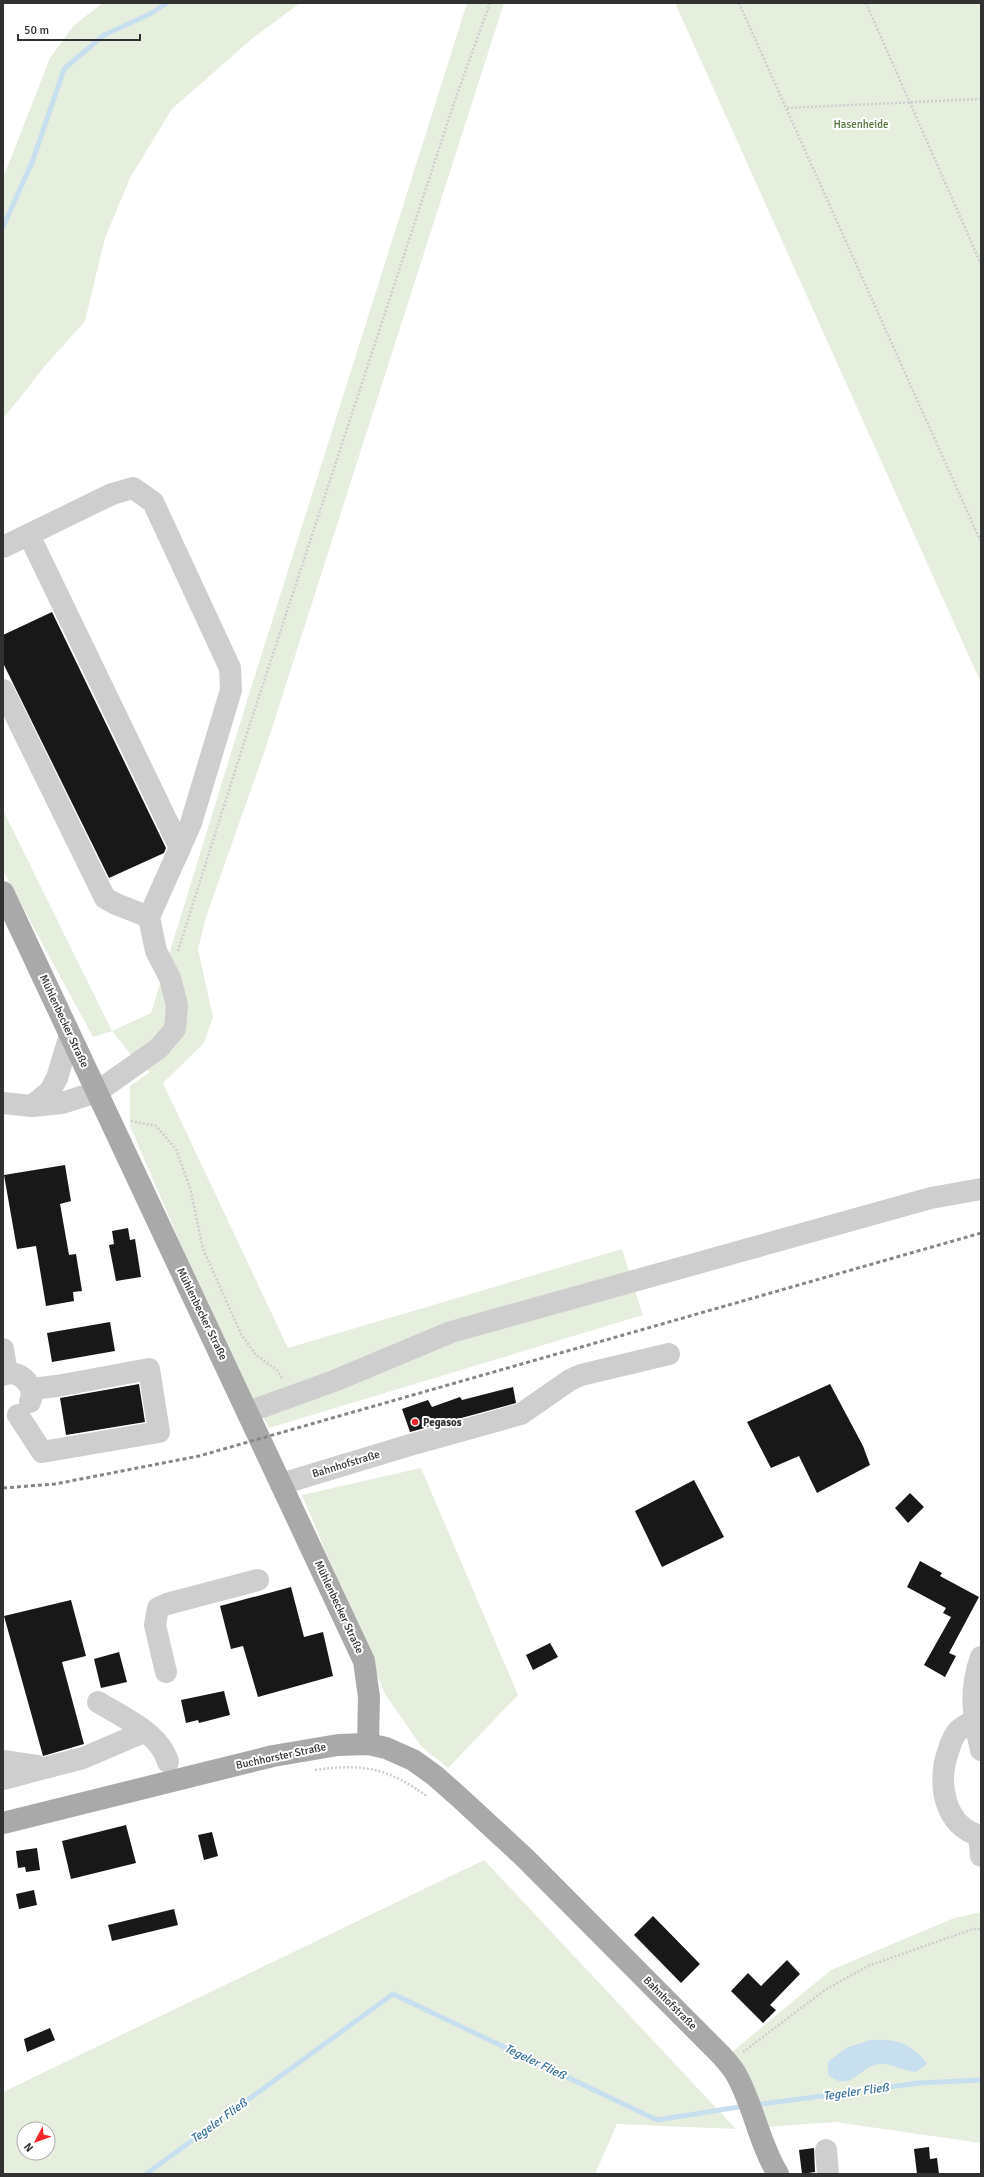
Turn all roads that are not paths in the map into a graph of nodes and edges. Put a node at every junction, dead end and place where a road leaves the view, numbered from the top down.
1 (29, 535) junction
2 (3, 547) edge
3 (3, 690) edge
4 (180, 848) junction
5 (3, 892) edge
6 (149, 917) junction
7 (70, 1035) junction
8 (97, 1092) junction
9 (3, 1103) edge
10 (32, 1106) junction
11 (981, 1189) edge
12 (3, 1348) edge
13 (669, 1354) dead end
14 (5, 1374) edge
15 (31, 1389) junction
16 (248, 1412) junction
17 (8, 1417) edge
18 (282, 1484) junction
19 (258, 1580) dead end
20 (981, 1657) edge
21 (166, 1672) dead end
22 (98, 1702) dead end
23 (974, 1720) junction
24 (144, 1732) junction
25 (368, 1744) junction
26 (981, 1750) edge
27 (3, 1761) edge
28 (168, 1762) dead end
29 (50, 1767) junction
30 (3, 1779) edge
31 (3, 1823) edge
32 (980, 1843) edge
33 (524, 1858) joint
34 (826, 2150) dead end
35 (778, 2174) edge
36 (828, 2174) edge

1 - 2 street
1 - 4 street
1 - 4 street
3 - 6 street
4 - 6 street
5 - 7 main road, Mühlenbecker Straße
6 - 8 street
7 - 8 main road, Mühlenbecker Straße
7 - 10 street
8 - 10 street
8 - 16 main road, Mühlenbecker Straße
9 - 10 street
11 - 16 street
12 - 14 street
13 - 18 street, Bahnhofstraße
14 - 15 street
15 - 17 street
15 - 17 street
16 - 18 main road, Mühlenbecker Straße
18 - 25 main road, Mühlenbecker Straße
19 - 21 street
20 - 23 street
22 - 24 street
23 - 26 street
23 - 32 street
24 - 28 street
24 - 29 street
25 - 31 main road, Buchhorster Straße
25 - 33 main road, Buchhorster Straße
27 - 29 street
29 - 30 street
33 - 35 main road, Bahnhofstraße
34 - 36 street

